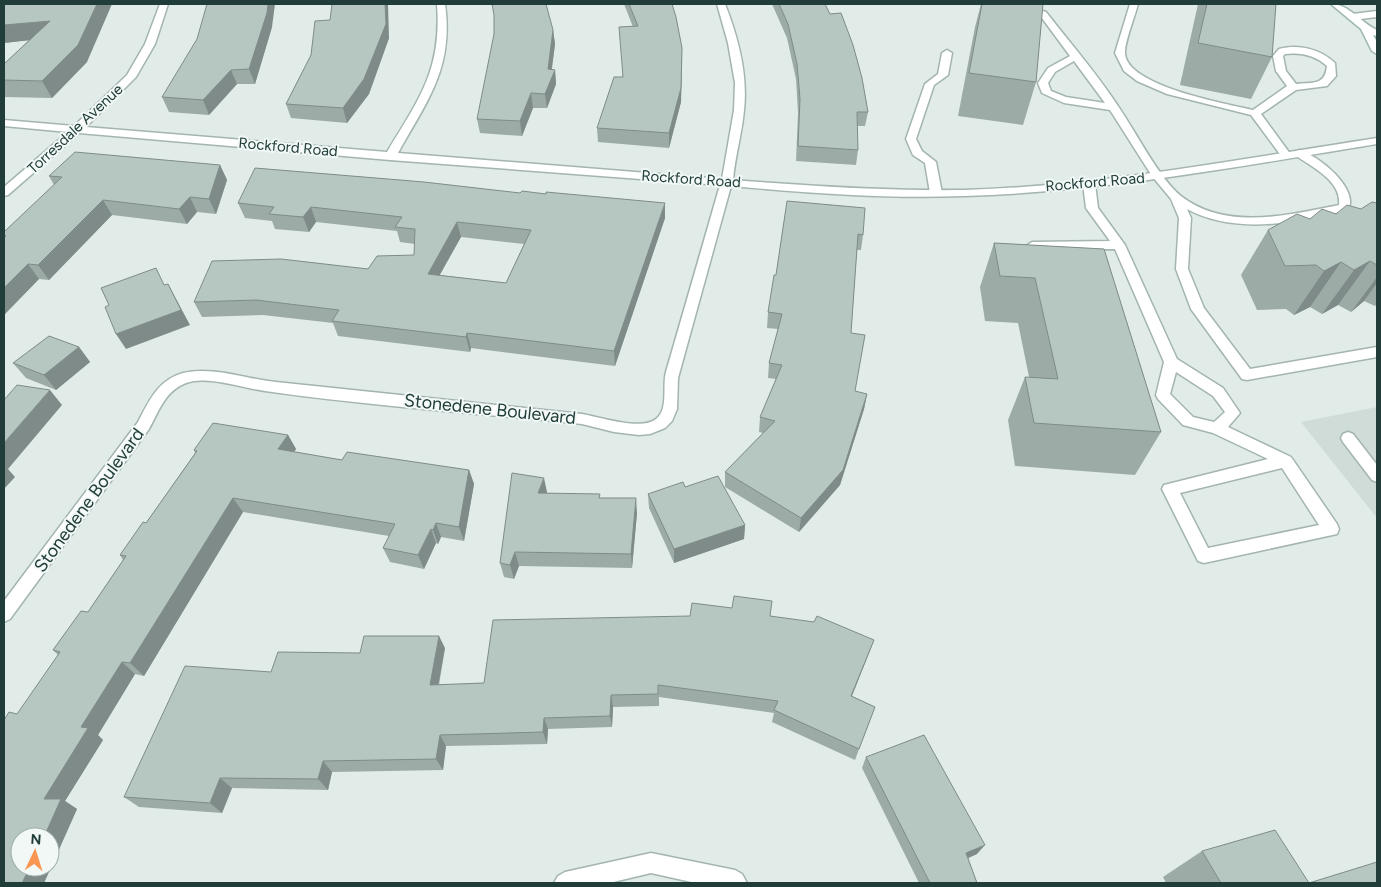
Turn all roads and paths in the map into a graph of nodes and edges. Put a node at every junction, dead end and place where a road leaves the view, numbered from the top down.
1 (164, 4) edge
2 (441, 4) edge
3 (721, 4) edge
4 (1134, 4) edge
5 (1335, 4) edge
6 (1043, 14) edge
7 (1377, 14) edge
8 (1352, 17) junction
9 (1365, 28) junction
10 (1377, 33) edge
11 (1377, 51) edge
12 (947, 53) dead end
13 (1075, 57) junction
14 (1293, 87) junction
15 (1114, 107) junction
16 (1255, 113) junction
17 (4, 124) edge
18 (78, 128) junction
19 (1377, 141) edge
20 (1298, 153) junction
21 (1286, 154) junction
22 (390, 156) junction
23 (1158, 176) junction
24 (727, 182) junction
25 (1089, 184) junction
26 (936, 193) junction
27 (4, 194) edge
28 (1176, 198) junction
29 (1119, 245) junction
30 (1032, 246) edge
31 (1377, 352) edge
32 (1171, 362) junction
33 (1217, 428) junction
34 (1348, 438) dead end
35 (1286, 462) junction
36 (1377, 476) edge
37 (4, 614) edge
38 (565, 883) edge
39 (736, 883) edge

1 - 18 street, Torresdale Avenue
2 - 22 street
3 - 24 street, Stonedene Boulevard
4 - 16 street
5 - 8 street
6 - 13 street
7 - 8 street
8 - 9 street
9 - 10 street
9 - 11 street
12 - 26 street
13 - 15 street
13 - 15 street
14 - 14 street
14 - 16 street
15 - 23 street
16 - 21 street
17 - 18 street, Rockford Road
18 - 22 street, Rockford Road
18 - 27 street, Torresdale Avenue
19 - 20 street, Rockford Road
20 - 21 street, Rockford Road
20 - 28 street
21 - 23 street, Rockford Road
22 - 24 street, Rockford Road
23 - 25 street, Rockford Road
23 - 28 street
24 - 26 street, Rockford Road
24 - 37 street, Stonedene Boulevard
25 - 26 street, Rockford Road
25 - 29 street
28 - 31 street
29 - 30 street
29 - 32 street
32 - 33 street
32 - 33 street
33 - 35 street
34 - 36 street
35 - 35 street
38 - 39 street

